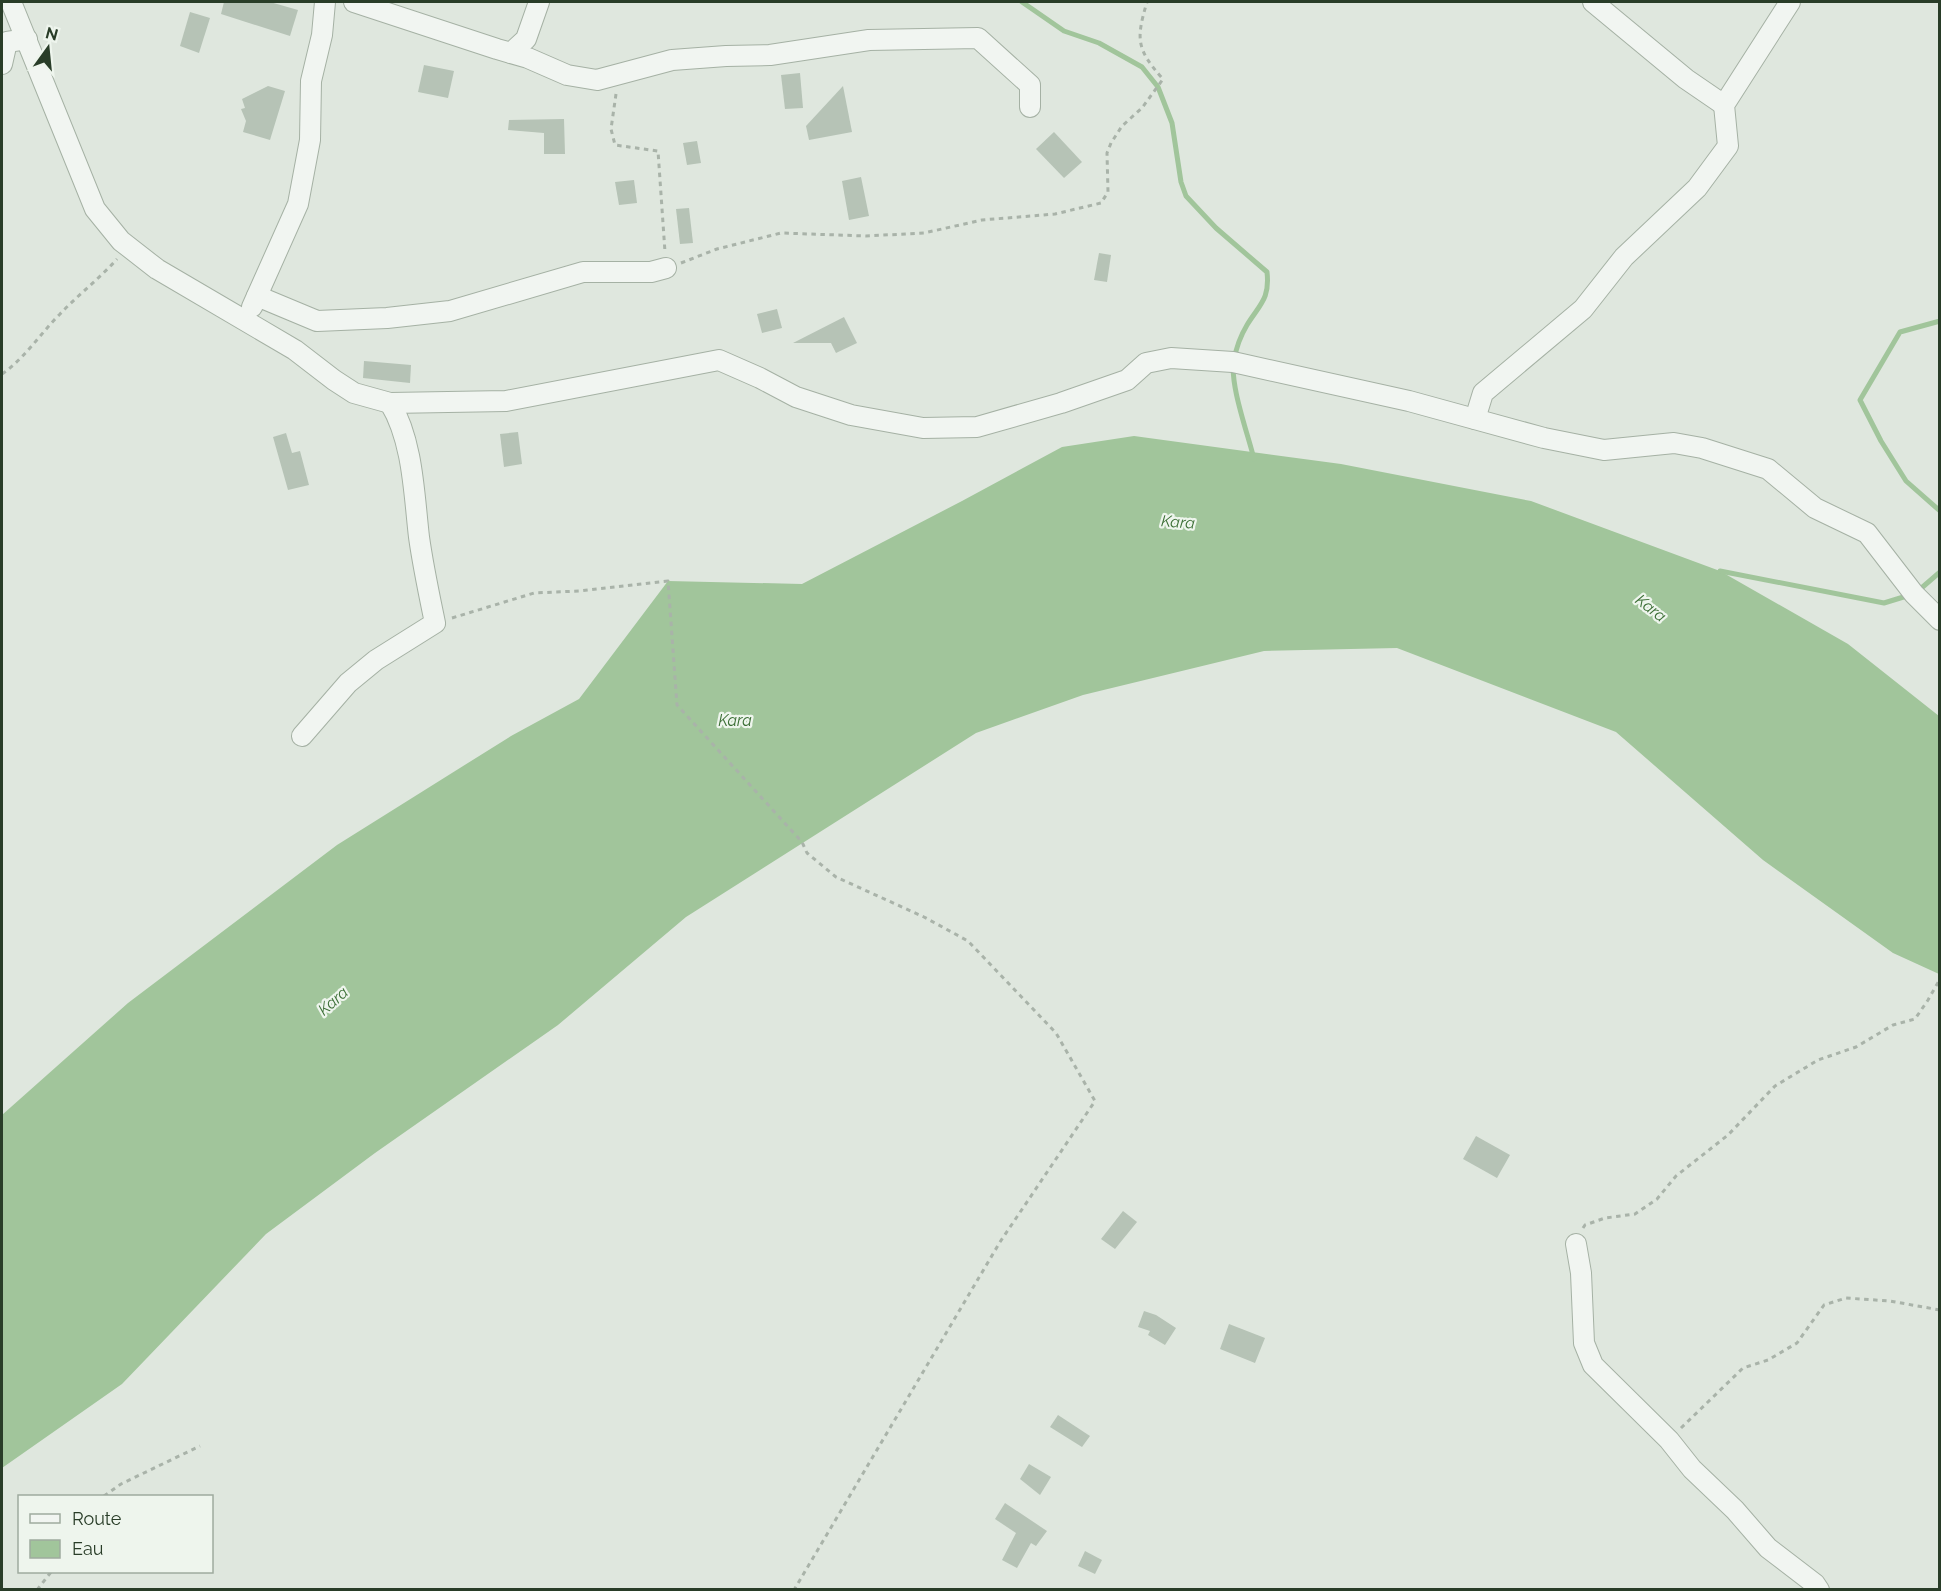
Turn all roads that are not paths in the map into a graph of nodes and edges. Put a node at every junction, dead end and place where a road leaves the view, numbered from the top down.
1 (11, 2) edge
2 (325, 2) edge
3 (354, 2) edge
4 (539, 2) edge
5 (1593, 2) edge
6 (1790, 2) edge
7 (27, 39) junction
8 (511, 53) junction
9 (2, 64) edge
10 (1724, 105) junction
11 (1030, 107) dead end
12 (666, 268) road end
13 (257, 296) junction
14 (247, 321) junction
15 (390, 403) junction
16 (1475, 419) junction
17 (1940, 620) edge
18 (302, 736) dead end
19 (1576, 1244) road end
20 (1819, 1590) edge

1 - 7 street
2 - 13 street
3 - 8 street
4 - 8 street
5 - 10 street
6 - 10 street
7 - 9 street
7 - 14 street
8 - 11 street
10 - 16 street
12 - 13 street
13 - 14 street
14 - 15 street
15 - 16 street
15 - 18 street
16 - 17 street
19 - 20 street

